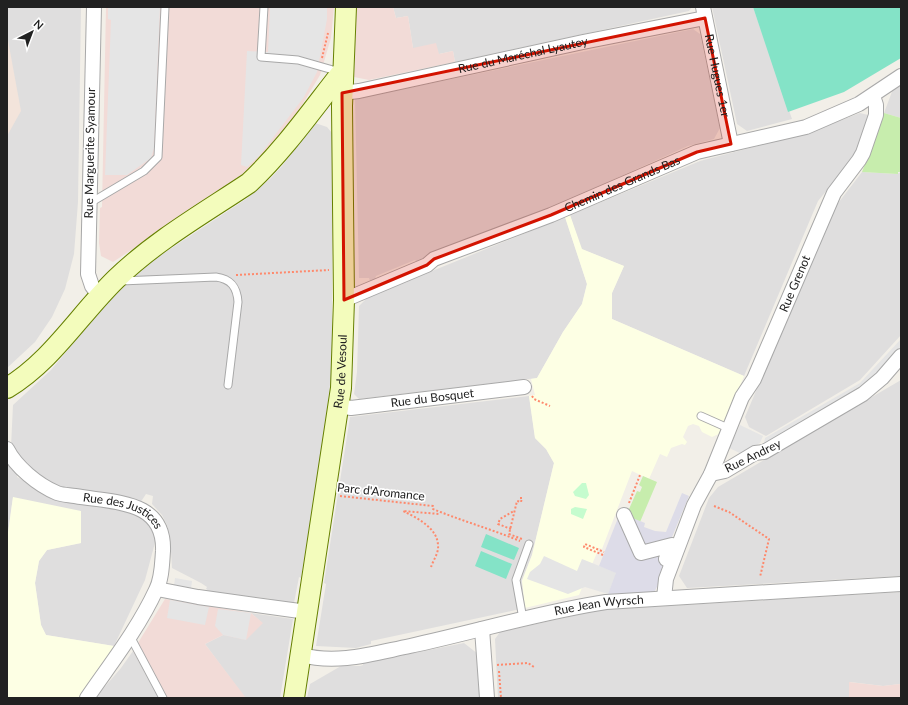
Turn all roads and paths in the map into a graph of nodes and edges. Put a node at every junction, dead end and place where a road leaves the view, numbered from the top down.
1 (94, 7) edge
2 (165, 7) edge
3 (264, 7) edge
4 (346, 7) edge
5 (704, 12) edge
6 (329, 31) dead end
7 (321, 66) junction
8 (342, 72) junction
9 (901, 76) edge
10 (334, 93) junction
11 (873, 96) junction
12 (731, 144) junction
13 (90, 204) junction
14 (334, 269) dead end
15 (226, 278) junction
16 (115, 281) junction
17 (100, 296) junction
18 (344, 300) junction
19 (901, 356) edge
20 (228, 385) dead end
21 (524, 387) dead end
22 (7, 388) edge
23 (534, 399) dead end
24 (339, 406) junction
25 (550, 406) dead end
26 (701, 416) dead end
27 (728, 428) junction
28 (7, 449) edge
29 (711, 474) junction
30 (640, 475) dead end
31 (325, 494) junction
32 (520, 498) dead end
33 (714, 506) dead end
34 (514, 511) junction
35 (439, 514) dead end
36 (624, 515) joint
37 (510, 529) junction
38 (529, 544) dead end
39 (604, 552) dead end
40 (603, 555) dead end
41 (431, 567) dead end
42 (659, 576) dead end
43 (760, 577) dead end
44 (901, 584) edge
45 (157, 589) junction
46 (664, 598) junction
47 (307, 612) junction
48 (523, 619) junction
49 (482, 629) junction
50 (130, 636) junction
51 (301, 661) junction
52 (493, 665) dead end
53 (534, 667) dead end
54 (500, 671) dead end
55 (87, 698) edge
56 (163, 698) edge
57 (289, 698) edge
58 (294, 698) edge
59 (488, 698) edge
60 (501, 698) edge

1 - 13 street, Rue Marguerite Syamour
2 - 13 lane
3 - 7 lane
4 - 8 main road
5 - 10 street, Rue du Maréchal Lyautey
5 - 12 street, Rue Hugues 1er
6 - 7 path
7 - 8 lane
8 - 10 main road
9 - 11 street, Chemin des Grands Bas
10 - 16 main road
10 - 18 main road, Rue de Vesoul
11 - 12 street, Chemin des Grands Bas
11 - 27 street, Rue Grenot
12 - 18 street, Chemin des Grands Bas
13 - 17 street, Rue Marguerite Syamour
14 - 15 path
15 - 16 lane
15 - 20 lane
16 - 17 main road
17 - 22 main road
18 - 24 main road, Rue de Vesoul
19 - 29 street, Rue Andrey
21 - 24 street, Rue du Bosquet
23 - 25 path
24 - 31 main road, Rue de Vesoul
26 - 27 lane
27 - 29 street, Rue Grenot
28 - 45 street, Rue des Justices
29 - 46 street, Rue Andrey
30 - 36 path
31 - 37 path, Parc d'Aromance
31 - 47 main road, Rue de Vesoul
32 - 34 path
33 - 43 path
34 - 37 path
34 - 37 path
35 - 41 path
36 - 42 street
38 - 48 lane
39 - 40 path
44 - 46 street, Rue Jean Wyrsch
45 - 47 street
45 - 50 street, Rue des Justices
46 - 48 street, Rue Jean Wyrsch
47 - 51 main road, Rue de Vesoul
48 - 49 street, Rue Jean Wyrsch
49 - 51 street, Rue Jean Wyrsch
49 - 59 street
50 - 55 street, Rue des Justices
50 - 56 lane
51 - 57 main road, Rue de Vesoul
51 - 58 main road, Rue de Vesoul
52 - 53 path
54 - 60 path

